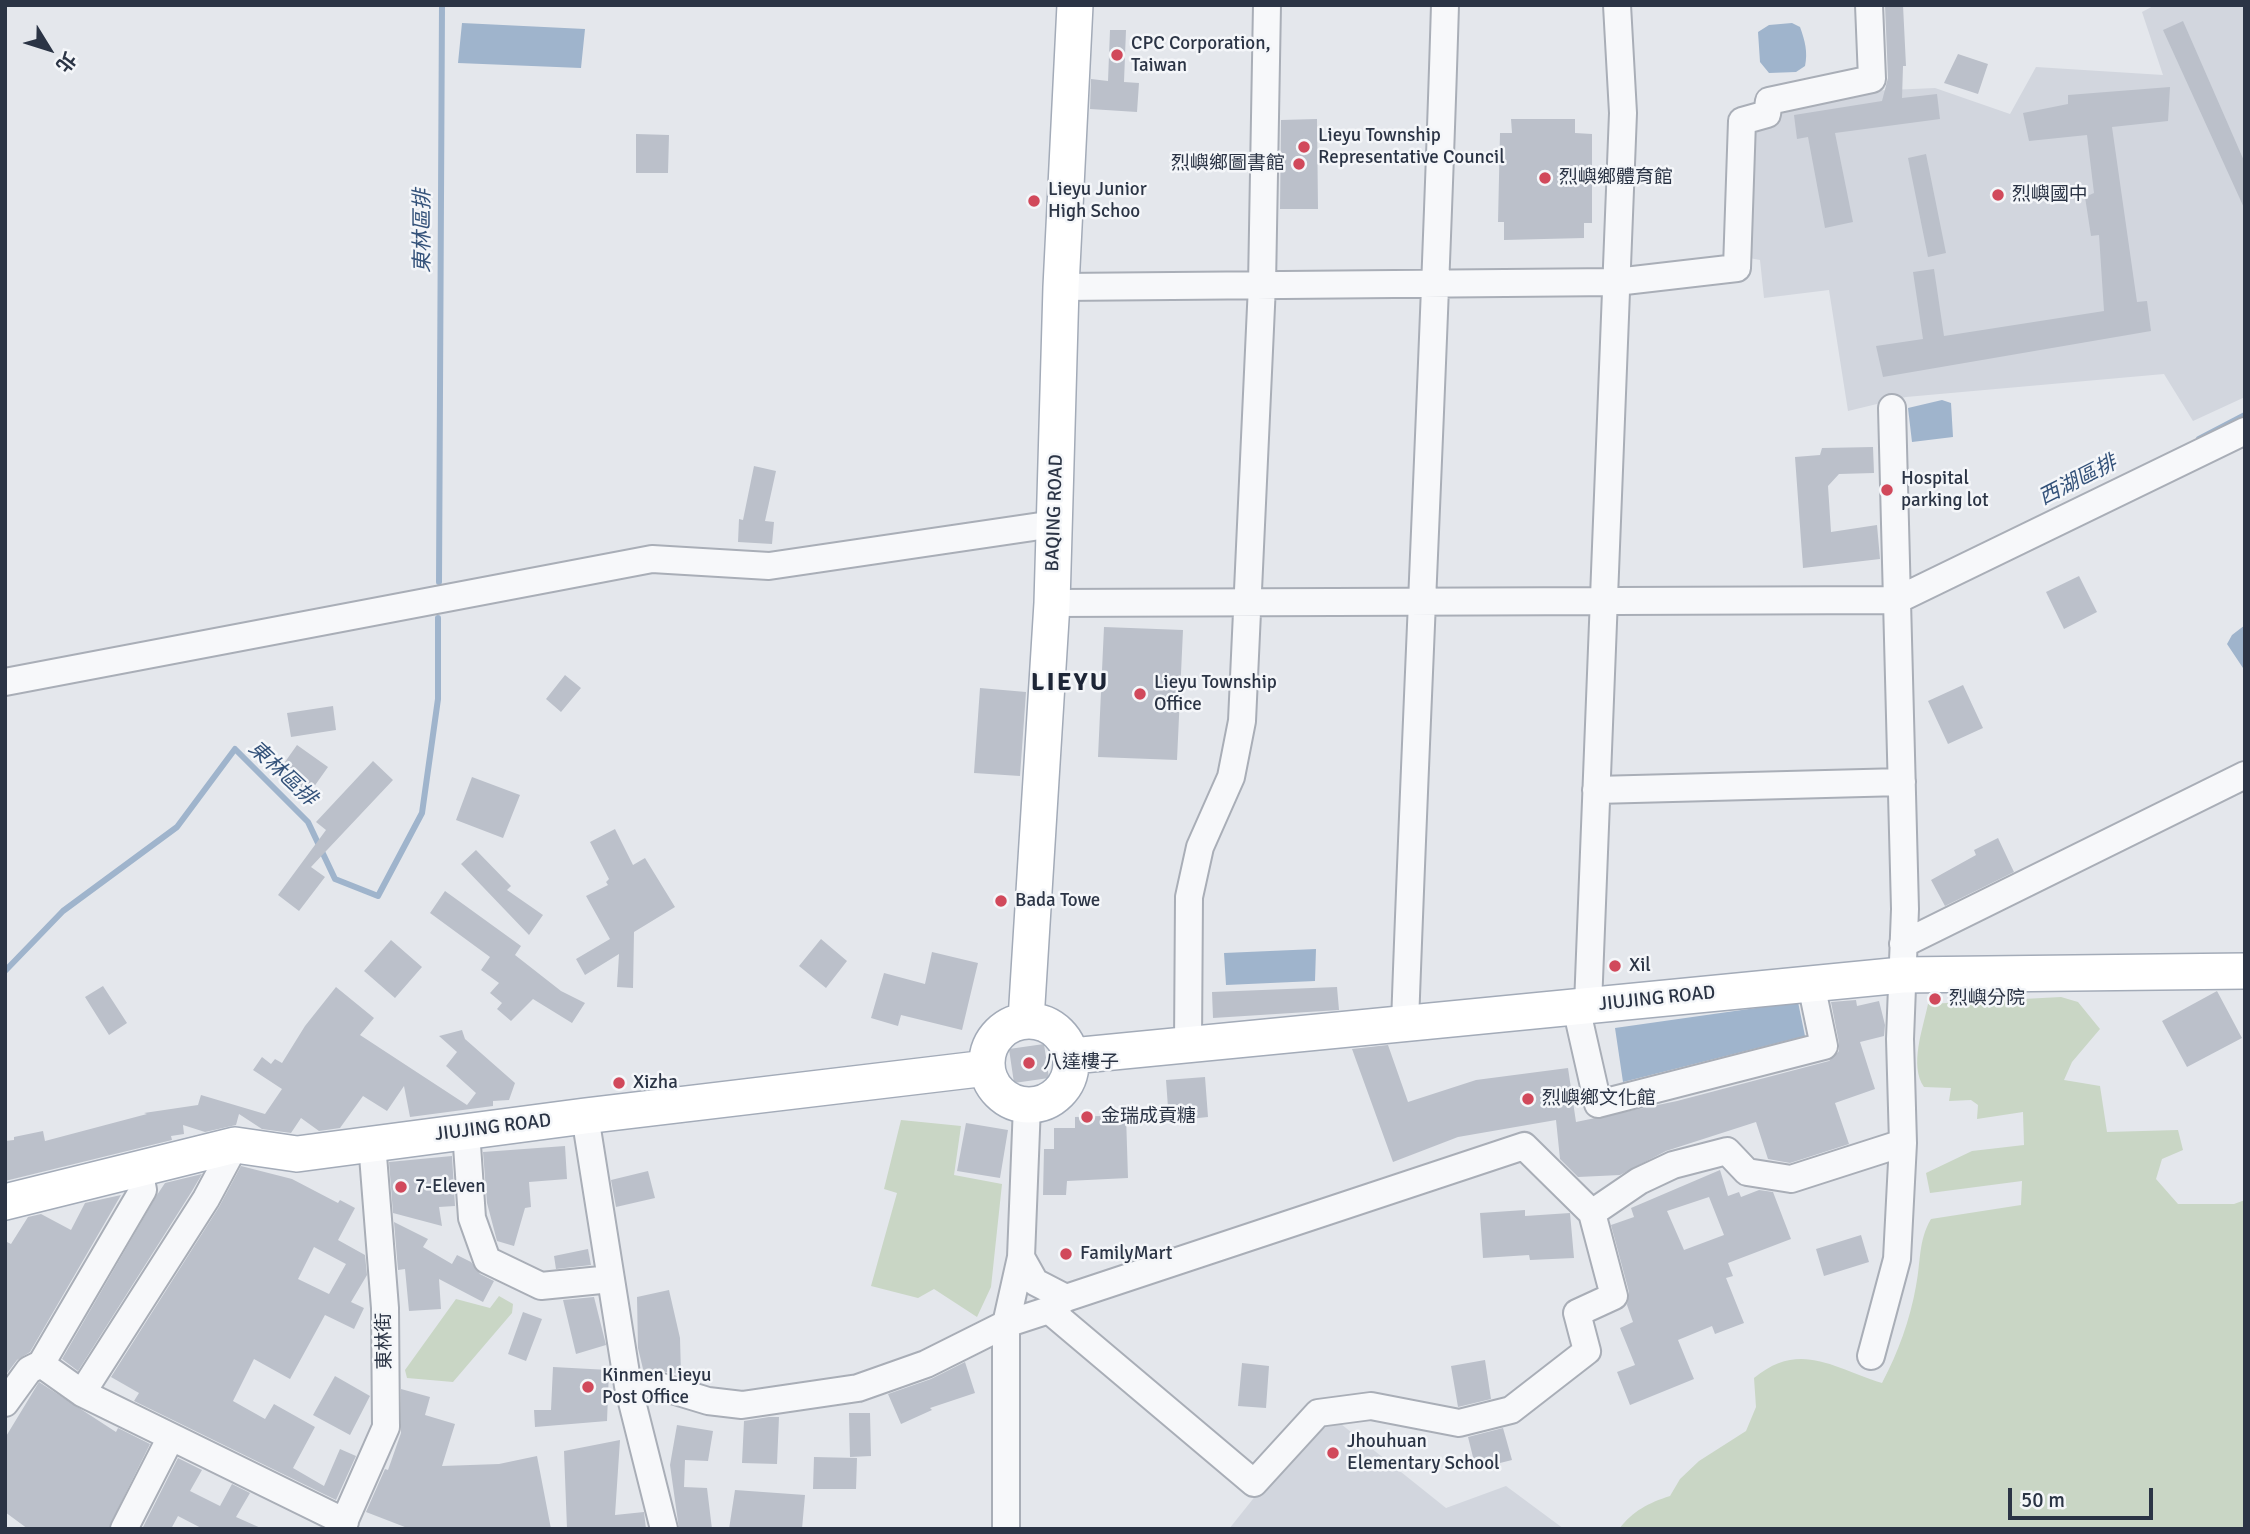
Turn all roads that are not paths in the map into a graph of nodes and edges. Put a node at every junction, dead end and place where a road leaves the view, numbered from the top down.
1 (1076, 5) edge
2 (1267, 5) edge
3 (1445, 5) edge
4 (1617, 5) edge
5 (1869, 5) edge
6 (1616, 282) junction
7 (1437, 284) junction
8 (1262, 285) junction
9 (1061, 287) junction
10 (1892, 408) dead end
11 (2243, 435) edge
12 (1054, 524) junction
13 (1897, 600) junction
14 (1420, 601) junction
15 (1602, 601) junction
16 (1248, 602) junction
17 (1052, 603) junction
18 (5, 682) edge
19 (2245, 775) edge
20 (1902, 782) junction
21 (1596, 790) junction
22 (1903, 960) junction
23 (2245, 971) edge
24 (1811, 984) junction
25 (1582, 1006) junction
26 (1026, 1020) junction
27 (1405, 1024) junction
28 (1188, 1044) junction
29 (1072, 1056) junction
30 (987, 1068) junction
31 (1027, 1105) junction
32 (585, 1116) junction
33 (466, 1131) junction
34 (372, 1143) junction
35 (1903, 1143) junction
36 (235, 1144) junction
37 (139, 1169) junction
38 (5, 1202) edge
39 (1592, 1213) junction
40 (1021, 1257) junction
41 (611, 1279) junction
42 (1057, 1304) junction
43 (1006, 1324) junction
44 (1871, 1356) dead end
45 (41, 1364) junction
46 (628, 1385) junction
47 (82, 1394) junction
48 (5, 1403) edge
49 (171, 1437) junction
50 (343, 1525) edge
51 (124, 1529) edge
52 (664, 1529) edge
53 (1006, 1529) edge

1 - 9 main road, BAQING ROAD
2 - 8 street
3 - 7 street
4 - 6 street
5 - 6 street
6 - 7 street
6 - 15 street
7 - 8 street
7 - 14 street
8 - 9 street
8 - 16 street
9 - 12 main road, BAQING ROAD
10 - 13 street
11 - 13 street
12 - 17 main road, BAQING ROAD
12 - 18 street
13 - 15 street
13 - 20 street
14 - 15 street
14 - 16 street
14 - 27 street
15 - 21 street
16 - 17 street
16 - 28 street
17 - 26 main road, BAQING ROAD
19 - 22 street
20 - 21 street
20 - 22 street
21 - 25 street
22 - 23 main road, JIUJING ROAD
22 - 24 main road, JIUJING ROAD
22 - 35 street
24 - 25 main road, JIUJING ROAD
24 - 25 street
25 - 27 main road, JIUJING ROAD
26 - 29 main road
26 - 30 main road
27 - 28 main road, JIUJING ROAD
28 - 29 main road, JIUJING ROAD
29 - 31 main road
30 - 31 main road
30 - 32 main road, JIUJING ROAD
31 - 40 street
32 - 33 main road, JIUJING ROAD
32 - 41 street
33 - 34 main road, JIUJING ROAD
33 - 41 street
34 - 36 main road, JIUJING ROAD
34 - 50 street, 東林街
35 - 39 street
35 - 44 street
36 - 37 main road, JIUJING ROAD
36 - 47 street
37 - 38 main road, JIUJING ROAD
37 - 45 street
39 - 42 street
39 - 42 street
40 - 42 street
40 - 43 street
41 - 46 street
42 - 43 street
43 - 46 street
43 - 53 street
45 - 47 street
45 - 48 street
46 - 52 street
47 - 49 street
49 - 50 street
49 - 51 street

